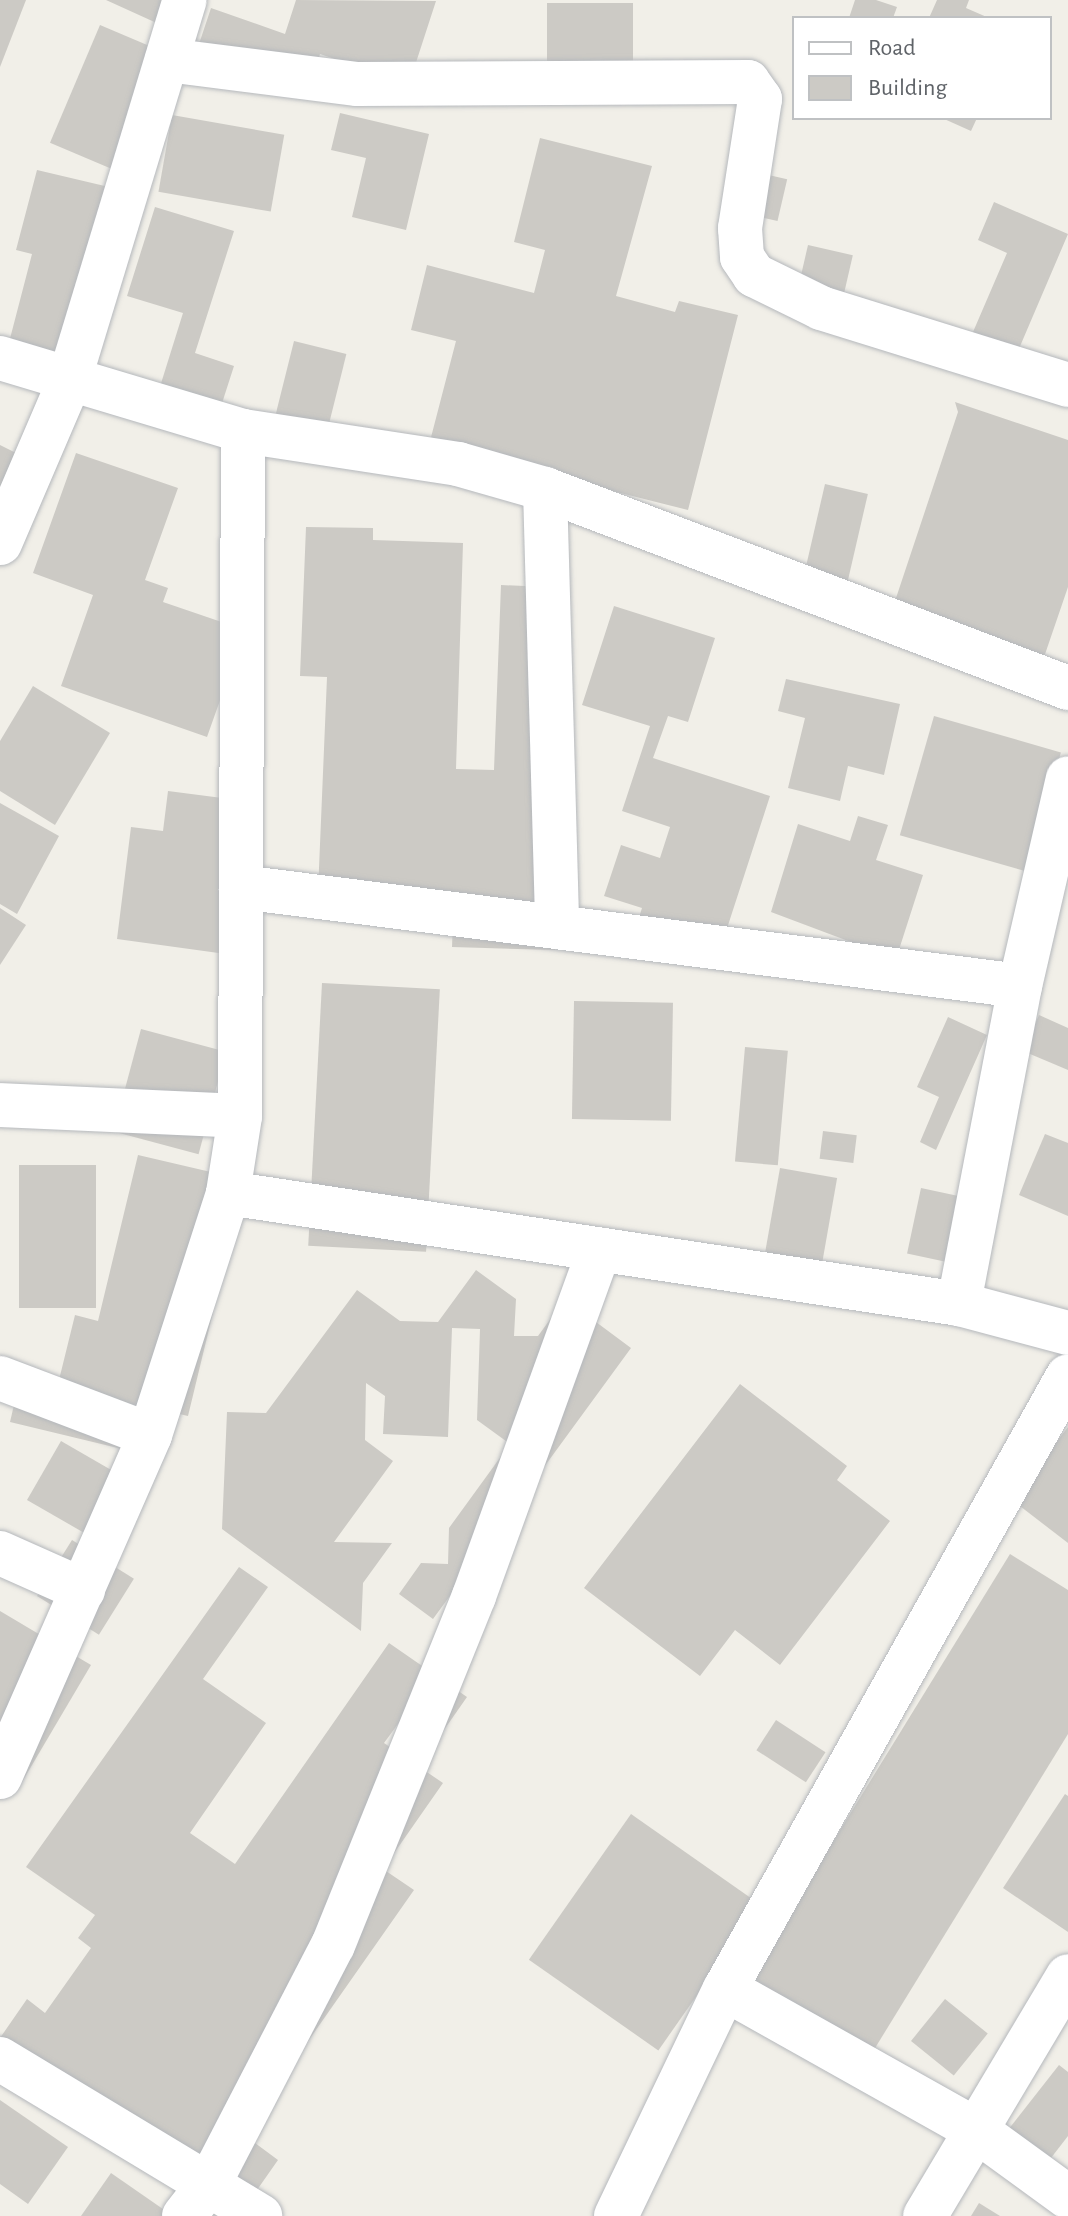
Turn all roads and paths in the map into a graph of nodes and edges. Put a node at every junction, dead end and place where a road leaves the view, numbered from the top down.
1 (185, 0) edge
2 (167, 60) junction
3 (0, 358) edge
4 (68, 384) junction
5 (1068, 385) edge
6 (243, 431) junction
7 (545, 489) junction
8 (0, 543) edge
9 (1068, 688) edge
10 (1068, 778) edge
11 (241, 887) junction
12 (557, 923) junction
13 (1020, 986) junction
14 (0, 1105) edge
15 (240, 1116) junction
16 (228, 1193) junction
17 (599, 1250) junction
18 (959, 1304) junction
19 (1068, 1333) edge
20 (1068, 1376) edge
21 (0, 1378) edge
22 (150, 1435) junction
23 (0, 1553) edge
24 (83, 1590) junction
25 (0, 1777) edge
26 (1068, 1976) edge
27 (725, 1989) junction
28 (0, 2059) edge
29 (973, 2128) junction
30 (1068, 2197) edge
31 (197, 2200) edge
32 (260, 2216) edge
33 (616, 2216) edge
34 (925, 2216) edge

1 - 2 street
2 - 4 street
2 - 5 street
3 - 4 street
4 - 6 street
4 - 8 street
6 - 7 street
6 - 11 street
7 - 9 street
7 - 12 street
10 - 13 street
11 - 12 street
11 - 15 street
12 - 13 street
13 - 18 street
14 - 15 street
15 - 16 street
16 - 17 street
16 - 22 street
17 - 18 street
17 - 31 street
18 - 19 street
20 - 27 street
21 - 22 street
22 - 24 street
23 - 24 street
24 - 25 street
26 - 29 street
27 - 29 street
27 - 33 street
28 - 31 street
29 - 30 street
29 - 34 street
31 - 32 street

